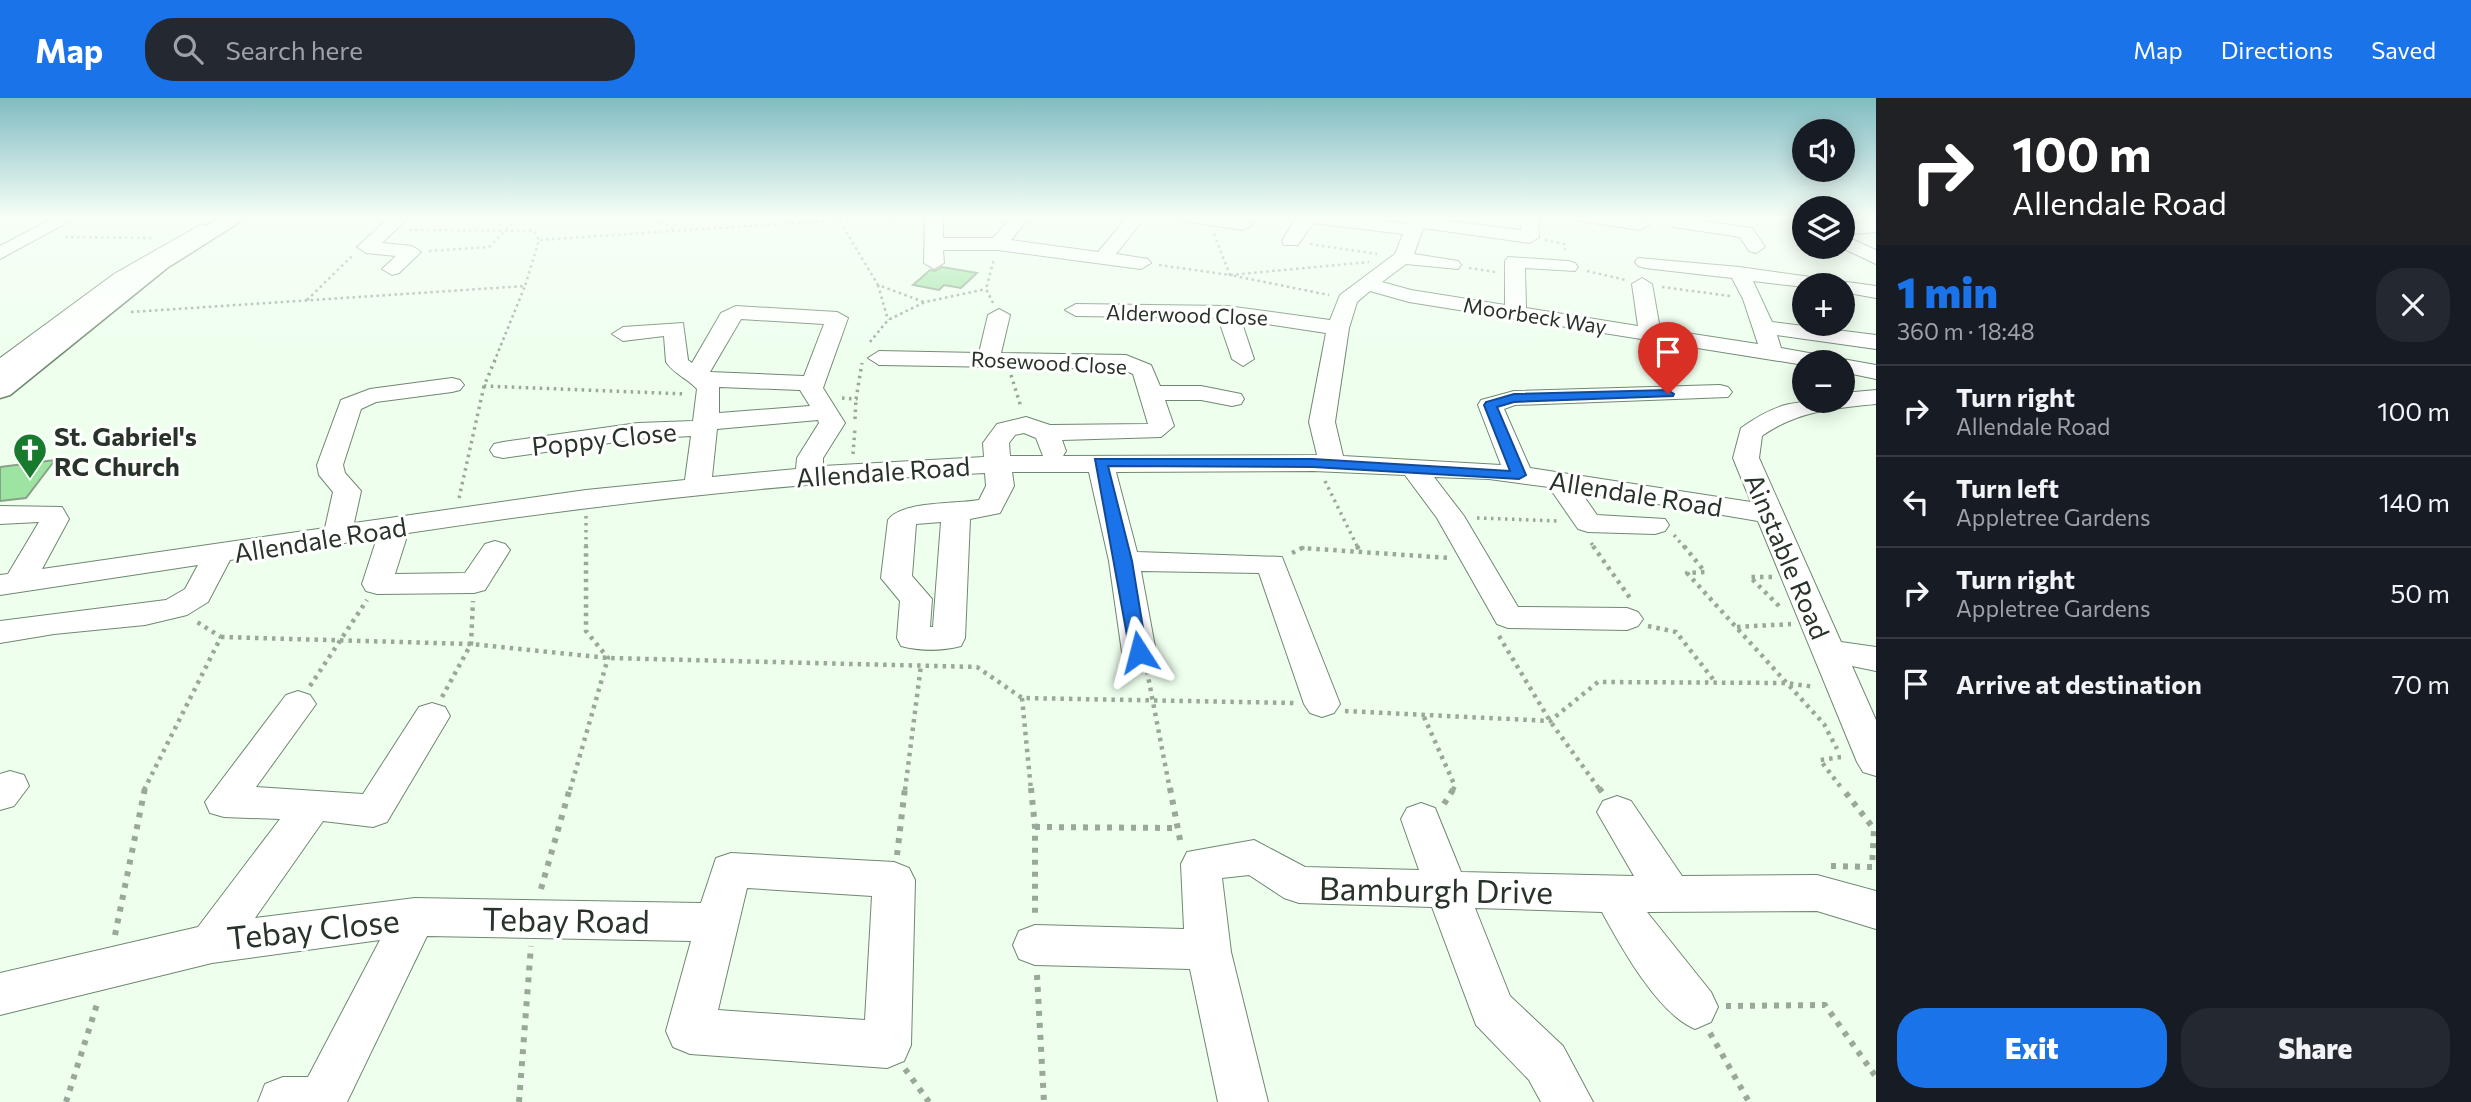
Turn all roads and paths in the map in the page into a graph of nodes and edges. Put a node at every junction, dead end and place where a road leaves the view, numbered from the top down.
1 (146, 263) edge
2 (159, 263) edge
3 (344, 263) edge
4 (399, 263) edge
5 (532, 263) edge
6 (865, 263) edge
7 (1141, 263) edge
8 (1225, 263) edge
9 (1337, 263) edge
10 (1398, 263) edge
11 (1414, 263) edge
12 (1515, 263) edge
13 (1531, 263) edge
14 (1652, 263) edge
15 (1451, 265) joint
16 (1568, 267) dead end
17 (392, 269) dead end
18 (1739, 273) junction
19 (1230, 275) junction
20 (1516, 275) junction
21 (1792, 279) edge
22 (1367, 284) junction
23 (1642, 284) dead end
24 (878, 285) junction
25 (1855, 288) edge
26 (1876, 292) edge
27 (1347, 299) junction
28 (305, 301) junction
29 (925, 302) dead end
30 (1076, 310) dead end
31 (1227, 312) junction
32 (1516, 312) junction
33 (999, 315) dead end
34 (888, 320) dead end
35 (82, 322) junction
36 (1764, 327) junction
37 (1338, 328) junction
38 (48, 332) junction
39 (1650, 333) junction
40 (623, 334) dead end
41 (1876, 342) edge
42 (1772, 353) junction
43 (1792, 356) edge
44 (880, 358) dead end
45 (989, 358) junction
46 (1243, 359) dead end
47 (1855, 368) edge
48 (0, 369) edge
49 (1876, 372) edge
50 (702, 380) junction
51 (812, 383) junction
52 (452, 385) dead end
53 (484, 386) dead end
54 (0, 388) edge
55 (1720, 392) dead end
56 (1150, 393) junction
57 (1876, 397) edge
58 (856, 399) dead end
59 (1232, 399) dead end
60 (1855, 399) edge
61 (1792, 408) edge
62 (827, 412) junction
63 (704, 425) junction
64 (1047, 433) junction
65 (503, 450) dead end
66 (1100, 462) junction
67 (1056, 463) junction
68 (998, 464) junction
69 (1324, 464) junction
70 (1413, 468) junction
71 (853, 471) junction
72 (809, 475) junction
73 (1519, 475) junction
74 (1559, 481) junction
75 (698, 485) junction
76 (586, 498) junction
77 (956, 513) dead end
78 (1769, 514) junction
79 (0, 515) edge
80 (1450, 516) junction
81 (455, 517) junction
82 (1588, 523) junction
83 (1656, 525) joint
84 (394, 528) junction
85 (337, 537) junction
86 (495, 550) dead end
87 (1360, 552) junction
88 (218, 555) junction
89 (1475, 560) junction
90 (1124, 561) junction
91 (1271, 564) junction
92 (12, 574) edge
93 (1798, 581) junction
94 (474, 583) junction
95 (377, 584) junction
96 (176, 608) junction
97 (1508, 617) junction
98 (1640, 617) junction
99 (1736, 627) junction
100 (0, 632) edge
101 (221, 637) junction
102 (341, 640) junction
103 (471, 643) junction
104 (1829, 651) junction
105 (1139, 652) dead end
106 (608, 658) junction
107 (1876, 659) edge
108 (921, 665) junction
109 (1717, 683) junction
110 (1786, 683) junction
111 (1844, 691) junction
112 (1021, 698) junction
113 (1153, 699) junction
114 (298, 704) joint
115 (1322, 704) junction
116 (432, 716) joint
117 (1424, 717) junction
118 (1550, 721) junction
119 (1876, 762) edge
120 (313, 804) junction
121 (1617, 812) joint
122 (1421, 819) joint
123 (1035, 827) junction
124 (1176, 828) junction
125 (1817, 865) dead end
126 (894, 880) junction
127 (1200, 886) junction
128 (1448, 888) junction
129 (1614, 894) junction
130 (1672, 894) junction
131 (1876, 910) edge
132 (415, 917) junction
133 (533, 919) junction
134 (717, 922) junction
135 (212, 943) junction
136 (1035, 945) junction
137 (1210, 950) junction
138 (108, 968) junction
139 (0, 994) edge
140 (1695, 1007) junction
141 (1876, 1077) edge
142 (66, 1102) edge
143 (283, 1102) edge
144 (519, 1102) edge
145 (1044, 1102) edge
146 (1243, 1102) edge
147 (1568, 1102) edge
148 (1749, 1102) edge

1 - 38 street
2 - 35 main road
3 - 28 path
4 - 17 street
5 - 28 path
6 - 24 path
7 - 19 path
8 - 19 path
9 - 19 path
10 - 22 street
11 - 15 street
12 - 20 street
13 - 16 street
14 - 18 street
15 - 20 path
18 - 21 street
18 - 36 street
19 - 27 path
20 - 32 street
22 - 27 street
22 - 32 street, Moorbeck Way
23 - 39 street
24 - 29 path
24 - 34 path
25 - 26 street
27 - 37 street
28 - 35 path
30 - 31 street, Alderwood Close
31 - 37 street, Alderwood Close
31 - 46 street
32 - 39 street, Moorbeck Way
33 - 45 street
35 - 38 street
35 - 54 main road
36 - 41 street
36 - 42 street
37 - 69 street
38 - 48 street
39 - 42 street, Moorbeck Way
40 - 50 street
42 - 43 street, Moorbeck Way
44 - 45 street, Rosewood Close
45 - 56 street, Rosewood Close
47 - 49 street
50 - 51 street
50 - 51 street
50 - 63 street
51 - 62 street
52 - 85 street
53 - 81 path
55 - 73 street
56 - 59 street
56 - 64 street, Rosewood Close
57 - 60 street
58 - 71 path
61 - 78 street, Ainstable Road
62 - 63 street, Poppy Close
62 - 72 street
63 - 65 street, Poppy Close
63 - 75 street
64 - 67 street
64 - 68 street
66 - 67 street, Allendale Road
66 - 69 street, Allendale Road
66 - 90 street
67 - 68 street, Allendale Road
68 - 71 street, Allendale Road
68 - 77 street
69 - 70 street, Allendale Road
69 - 87 path
70 - 73 street, Allendale Road
70 - 80 street
71 - 72 street, Allendale Road
72 - 75 street, Allendale Road
73 - 74 street, Allendale Road
74 - 78 street, Allendale Road
74 - 82 street
75 - 76 street, Allendale Road
76 - 81 street, Allendale Road
76 - 106 path
78 - 93 street, Ainstable Road
79 - 92 street
80 - 82 path
80 - 89 street
81 - 84 street, Allendale Road
82 - 83 street
82 - 98 path
83 - 99 path
84 - 85 street, Allendale Road
84 - 95 street
85 - 88 street, Allendale Road
86 - 94 street
87 - 89 path
87 - 91 path
88 - 92 street, Allendale Road
88 - 96 street
89 - 97 street
90 - 91 street
90 - 105 street
91 - 115 street
93 - 99 path
93 - 104 street, Ainstable Road
94 - 95 street
94 - 103 path
95 - 102 path
96 - 100 street
96 - 101 path
97 - 98 street
97 - 118 path
98 - 109 path
99 - 110 path
101 - 102 path
101 - 138 path
102 - 103 path
102 - 114 path
103 - 106 path
103 - 116 path
104 - 107 street
104 - 111 street, Ainstable Road
106 - 108 path
106 - 133 path
108 - 112 path
108 - 126 path
109 - 110 path
109 - 118 path
110 - 111 path
110 - 125 path
111 - 119 street, Ainstable Road
112 - 113 path
112 - 123 path
113 - 115 path
113 - 124 path
114 - 120 street
115 - 117 path
116 - 120 street
117 - 118 path
117 - 122 path
118 - 121 path
120 - 135 street, Tebay Close
121 - 130 street
122 - 128 street
123 - 124 path
123 - 136 path
124 - 127 path
126 - 134 street
126 - 134 street
127 - 128 street, Bamburgh Drive
127 - 137 street
128 - 129 street, Bamburgh Drive
128 - 147 street
129 - 130 street, Bamburgh Drive
129 - 140 street
130 - 131 street, Bamburgh Drive
132 - 133 street, Tebay Road
132 - 135 street, Tebay Close
132 - 143 street, Tebay Close
133 - 134 street, Tebay Road
133 - 144 path
135 - 138 street
136 - 137 street
136 - 145 path
137 - 146 street
138 - 139 street
138 - 142 path
140 - 141 path
140 - 148 path

